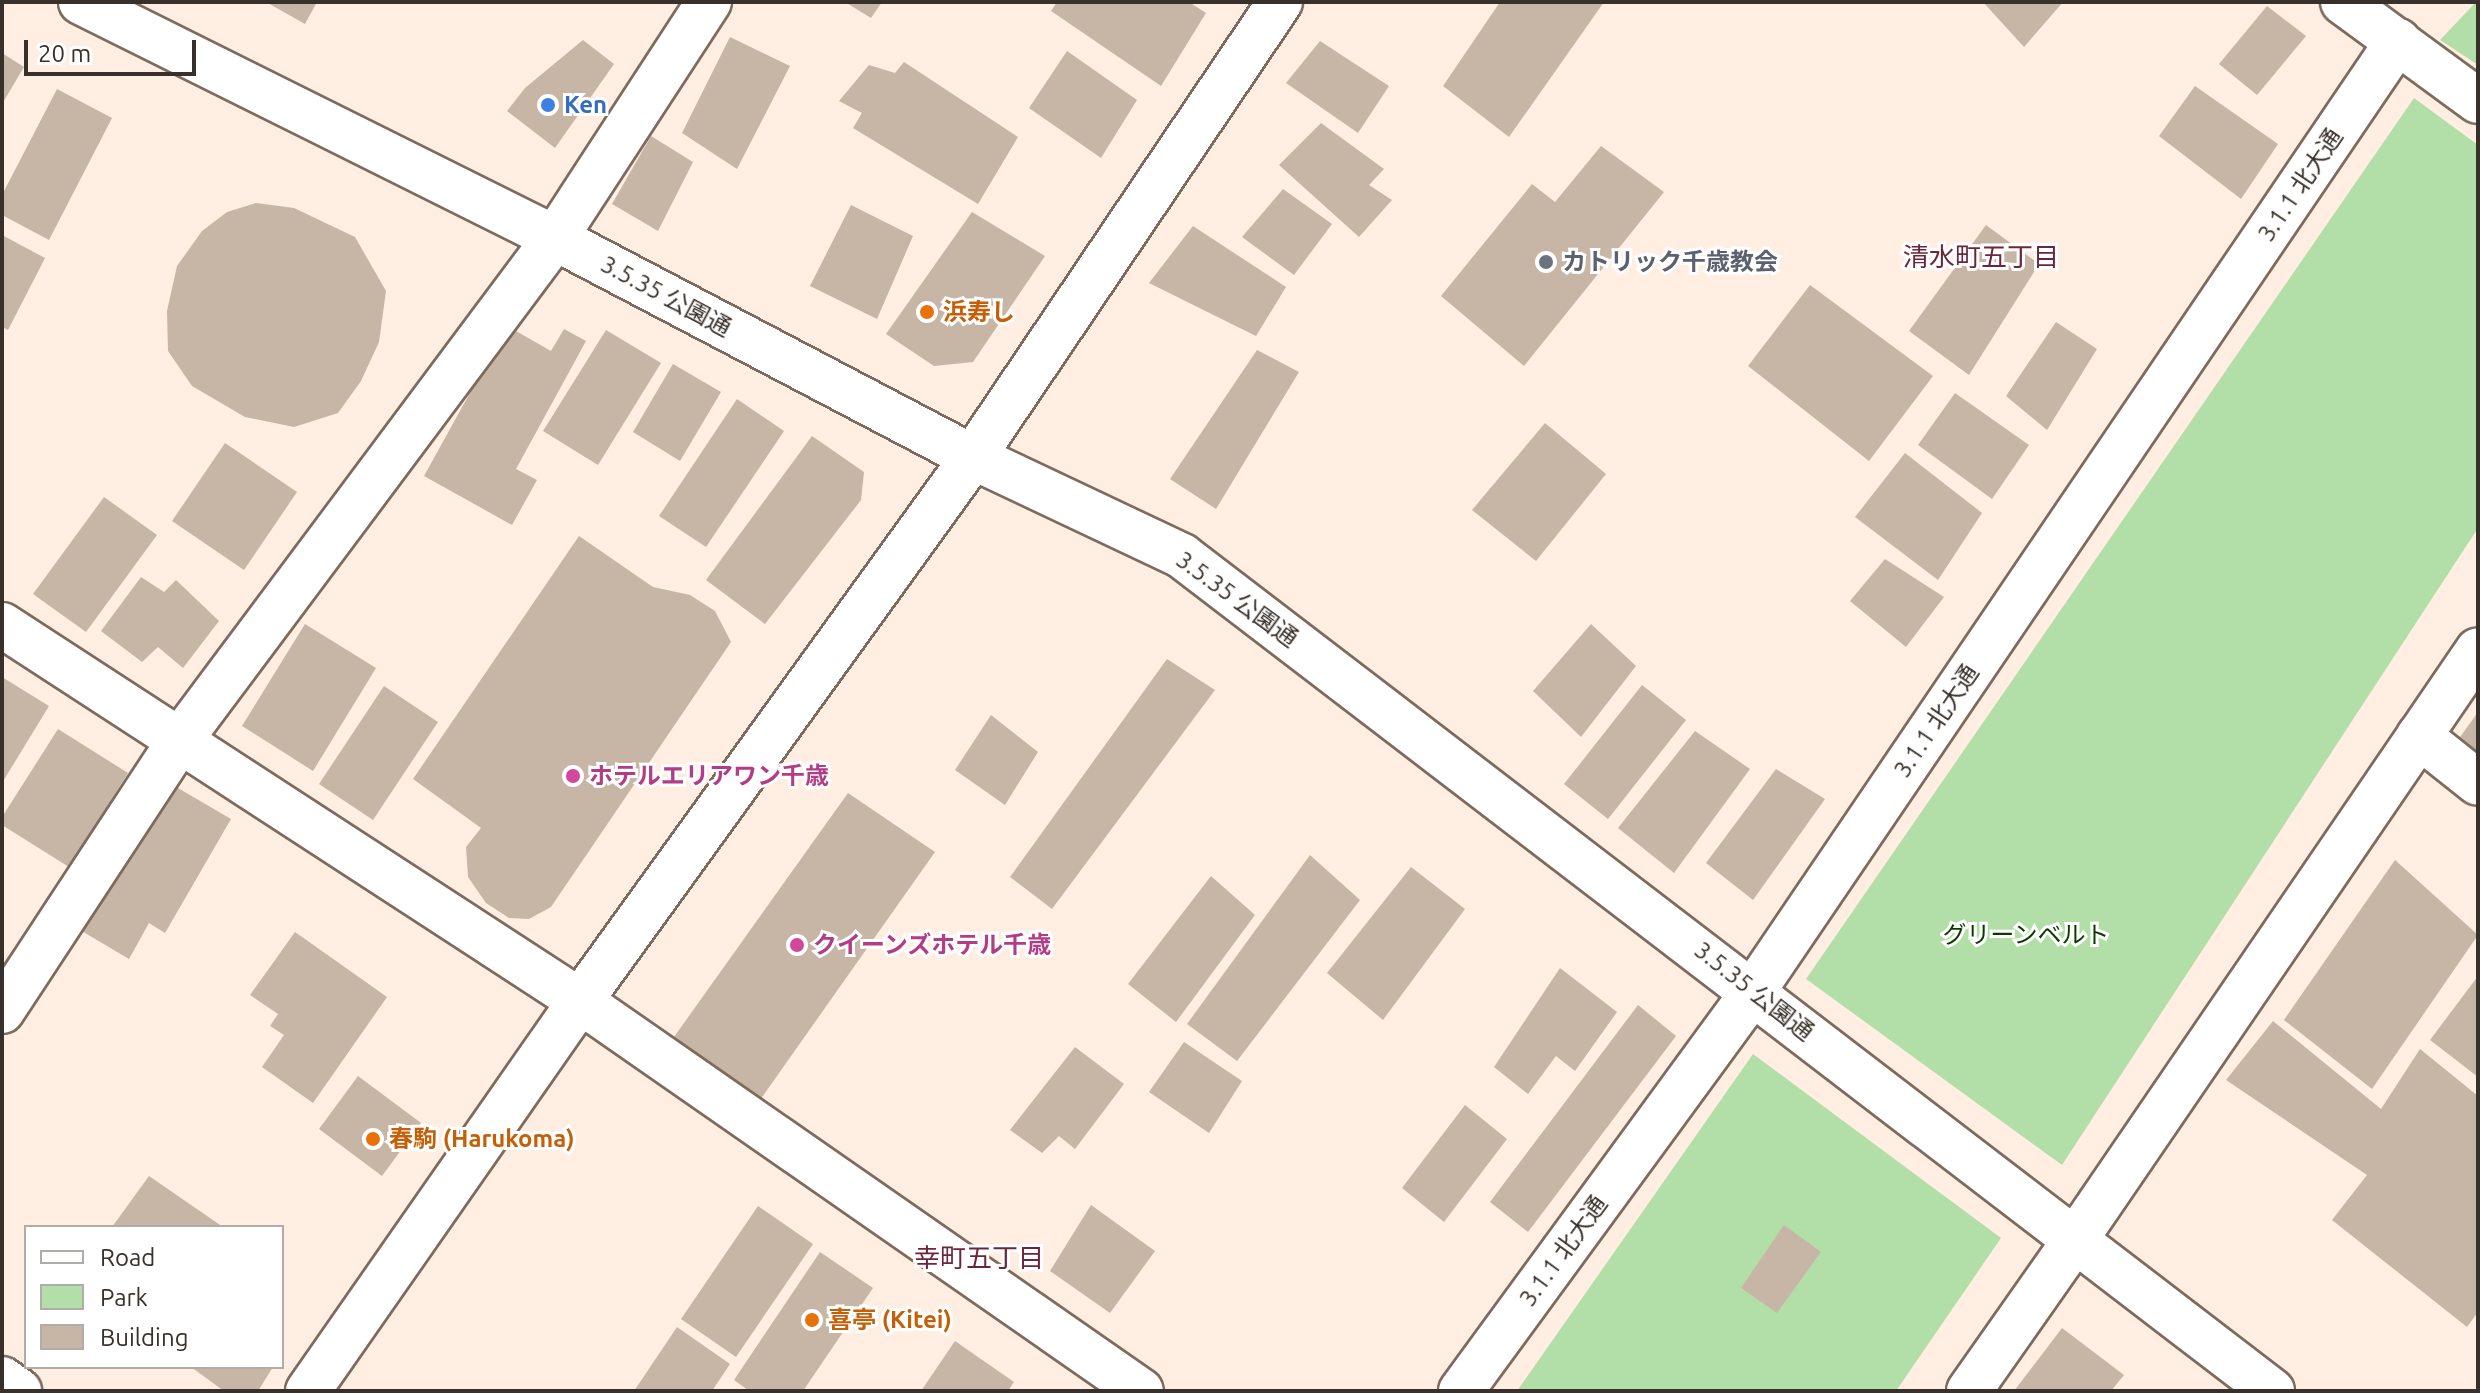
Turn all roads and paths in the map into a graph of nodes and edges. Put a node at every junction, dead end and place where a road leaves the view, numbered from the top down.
1 (81, 2) edge
2 (709, 2) edge
3 (1280, 2) edge
4 (2343, 2) edge
5 (2398, 41) junction
6 (2478, 101) edge
7 (555, 238) junction
8 (973, 457) junction
9 (2, 625) edge
10 (2478, 650) edge
11 (2419, 736) junction
12 (180, 740) junction
13 (2478, 783) edge
14 (1754, 990) junction
15 (580, 1001) junction
16 (2, 1011) edge
17 (2075, 1240) junction
18 (2, 1379) edge
19 (19, 1391) edge
20 (308, 1391) edge
21 (1141, 1391) edge
22 (1461, 1391) edge
23 (1969, 1391) edge
24 (2272, 1391) edge

1 - 7 street, 3.5.35 公園通
2 - 7 street
3 - 8 street
4 - 5 street
5 - 6 street
5 - 14 street, 3.1.1 北大通
7 - 8 street, 3.5.35 公園通
7 - 12 street
8 - 14 street, 3.5.35 公園通
8 - 15 street
9 - 12 street
10 - 11 street
11 - 13 street
11 - 17 street
12 - 15 street
12 - 16 street
14 - 17 street, 3.5.35 公園通
14 - 22 street, 3.1.1 北大通
15 - 20 street
15 - 21 street
17 - 23 street
17 - 24 street, 3.5.35 公園通
18 - 19 street

